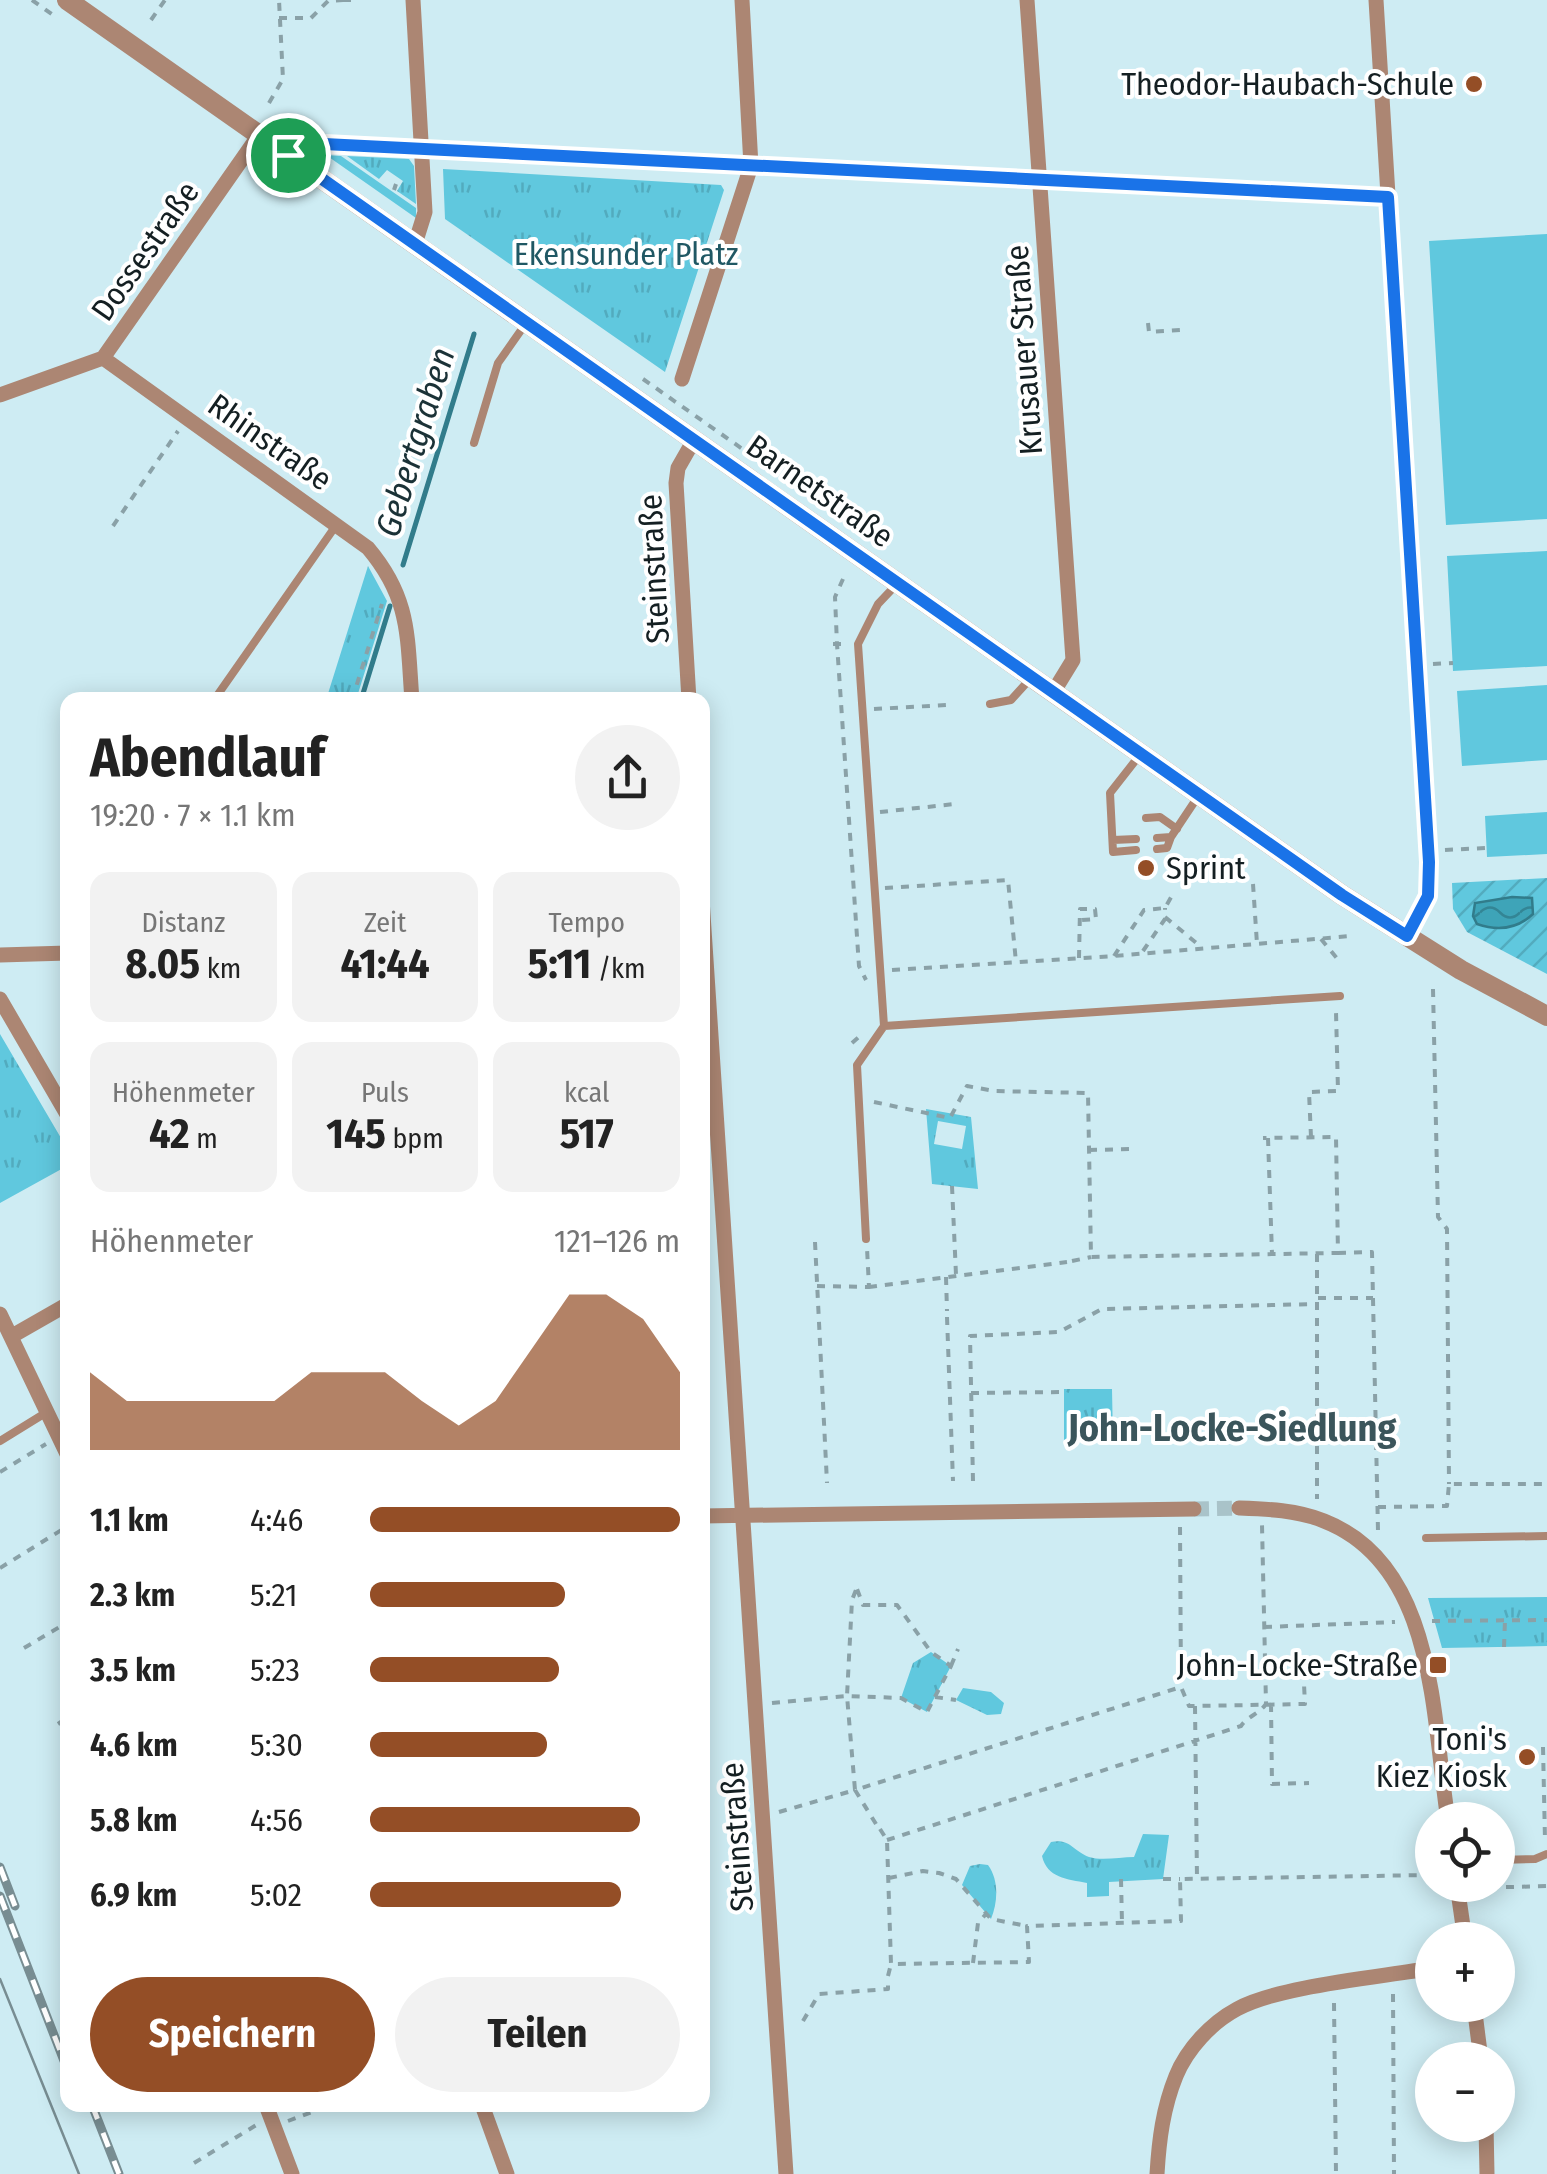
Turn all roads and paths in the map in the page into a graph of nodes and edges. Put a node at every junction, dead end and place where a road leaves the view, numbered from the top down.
1 (68, 0) edge
2 (165, 0) edge
3 (279, 0) edge
4 (343, 0) edge
5 (353, 0) edge
6 (413, 0) edge
7 (742, 0) edge
8 (1027, 0) edge
9 (1376, 0) edge
10 (279, 18) junction
11 (151, 20) dead end
12 (270, 103) dead end
13 (259, 135) junction
14 (422, 148) junction
15 (288, 155) junction
16 (751, 166) junction
17 (1040, 180) junction
18 (1388, 197) junction
19 (414, 244) junction
20 (526, 322) junction
21 (1148, 323) dead end
22 (1180, 330) dead end
23 (103, 358) junction
24 (682, 386) joint
25 (0, 395) edge
26 (679, 402) dead end
27 (180, 427) dead end
28 (694, 440) junction
29 (474, 443) dead end
30 (336, 524) junction
31 (112, 526) dead end
32 (842, 580) dead end
33 (898, 582) junction
34 (386, 593) dead end
35 (1452, 663) dead end
36 (1433, 664) dead end
37 (1032, 676) junction
38 (220, 692) edge
39 (355, 692) edge
40 (411, 692) edge
41 (689, 692) edge
42 (1054, 692) junction
43 (990, 704) dead end
44 (947, 706) dead end
45 (864, 710) junction
46 (1141, 752) junction
47 (1200, 793) junction
48 (954, 804) dead end
49 (871, 813) junction
50 (1112, 818) junction
51 (1125, 818) dead end
52 (1146, 818) dead end
53 (1174, 833) junction
54 (1157, 838) dead end
55 (1136, 839) dead end
56 (1113, 840) junction
57 (1487, 848) dead end
58 (1157, 849) dead end
59 (1136, 850) dead end
60 (1445, 850) dead end
61 (1253, 884) dead end
62 (875, 888) junction
63 (1174, 892) dead end
64 (1165, 908) junction
65 (1165, 917) junction
66 (1081, 920) dead end
67 (1351, 936) dead end
68 (1407, 936) junction
69 (1321, 939) junction
70 (1257, 944) junction
71 (1202, 948) junction
72 (1143, 952) junction
73 (60, 953) edge
74 (0, 955) edge
75 (1114, 956) junction
76 (1080, 958) junction
77 (1016, 962) junction
78 (1340, 962) dead end
79 (880, 970) junction
80 (869, 985) dead end
81 (1433, 989) dead end
82 (1340, 996) dead end
83 (0, 998) edge
84 (1336, 1012) dead end
85 (710, 1013) edge
86 (1547, 1016) edge
87 (870, 1026) dead end
88 (884, 1026) junction
89 (852, 1043) dead end
90 (859, 1099) junction
91 (60, 1102) edge
92 (1310, 1137) junction
93 (1089, 1150) junction
94 (1133, 1150) dead end
95 (720, 1156) junction
96 (710, 1157) edge
97 (952, 1186) dead end
98 (866, 1239) joint
99 (815, 1242) dead end
100 (1317, 1253) junction
101 (1338, 1253) junction
102 (1272, 1254) junction
103 (1091, 1257) junction
104 (956, 1275) junction
105 (946, 1276) junction
106 (817, 1286) junction
107 (868, 1287) junction
108 (1373, 1298) junction
109 (1317, 1301) junction
110 (60, 1309) edge
111 (0, 1314) edge
112 (12, 1336) junction
113 (1064, 1392) dead end
114 (972, 1393) junction
115 (47, 1412) junction
116 (58, 1436) junction
117 (0, 1440) edge
118 (60, 1440) edge
119 (0, 1472) edge
120 (953, 1481) dead end
121 (973, 1481) dead end
122 (827, 1483) dead end
123 (1448, 1484) junction
124 (1547, 1484) edge
125 (1317, 1499) dead end
126 (1378, 1507) junction
127 (1240, 1508) tunnel mouth
128 (1194, 1509) tunnel mouth
129 (710, 1516) edge
130 (744, 1516) junction
131 (1180, 1524) dead end
132 (1262, 1524) dead end
133 (60, 1531) edge
134 (1378, 1531) dead end
135 (1547, 1536) edge
136 (1426, 1538) dead end
137 (0, 1568) edge
138 (1505, 1620) junction
139 (1547, 1620) edge
140 (1430, 1621) dead end
141 (1397, 1622) dead end
142 (1264, 1626) junction
143 (60, 1627) edge
144 (1504, 1647) dead end
145 (24, 1648) dead end
146 (958, 1649) dead end
147 (951, 1666) junction
148 (1304, 1684) dead end
149 (1181, 1687) junction
150 (847, 1696) junction
151 (935, 1697) junction
152 (956, 1700) dead end
153 (772, 1703) dead end
154 (1268, 1704) junction
155 (1195, 1706) junction
156 (1196, 1741) junction
157 (1542, 1747) dead end
158 (1309, 1783) dead end
159 (855, 1790) junction
160 (1445, 1802) edge
161 (1546, 1807) edge
162 (779, 1812) dead end
163 (887, 1840) junction
164 (1546, 1855) edge
165 (1515, 1860) edge
166 (1415, 1875) edge
167 (888, 1878) junction
168 (1162, 1879) dead end
169 (1180, 1879) junction
170 (1196, 1879) junction
171 (1121, 1880) dead end
172 (1515, 1886) edge
173 (1547, 1886) edge
174 (986, 1914) junction
175 (1122, 1923) junction
176 (1027, 1926) junction
177 (972, 1962) junction
178 (891, 1964) junction
179 (1415, 1971) edge
180 (1393, 1994) dead end
181 (1334, 2003) dead end
182 (803, 2021) dead end
183 (485, 2112) edge
184 (270, 2116) edge
185 (1487, 2142) edge
186 (194, 2163) dead end
187 (292, 2174) edge
188 (507, 2174) edge
189 (786, 2174) edge
190 (1156, 2174) edge
191 (1336, 2174) edge
192 (1394, 2174) edge
193 (1488, 2174) edge

1 - 13 street, Barnetstraße
2 - 11 path
3 - 10 path
4 - 5 path
4 - 10 path
6 - 14 street
7 - 16 street
8 - 17 street, Krusauer Straße
9 - 18 street
10 - 12 path
13 - 15 street, Barnetstraße
13 - 23 street, Dossestraße
14 - 15 street
14 - 16 street
14 - 19 street
15 - 19 street, Barnetstraße
16 - 17 street
16 - 24 street
17 - 18 street
17 - 42 street, Krusauer Straße
18 - 68 street
19 - 20 street, Barnetstraße
20 - 28 street, Barnetstraße
20 - 29 lane
21 - 22 path
23 - 25 street, Dossestraße
23 - 30 street, Rhinstraße
24 - 26 path
27 - 31 path
28 - 33 street, Barnetstraße
28 - 41 street, Steinstraße
30 - 38 lane
30 - 40 street, Rhinstraße
32 - 80 path
33 - 37 street, Barnetstraße
33 - 45 lane
34 - 39 path
35 - 36 path
37 - 42 street, Barnetstraße
37 - 43 lane
42 - 46 street, Barnetstraße
44 - 45 path
45 - 49 lane
46 - 47 street, Barnetstraße
46 - 50 lane
47 - 53 lane
47 - 68 street, Barnetstraße
48 - 49 path
49 - 62 lane
50 - 51 lane
50 - 56 lane
52 - 53 lane
53 - 54 lane
53 - 58 lane
55 - 56 lane
56 - 59 lane
57 - 60 path
61 - 70 path
62 - 77 path
62 - 79 lane
63 - 64 path
64 - 65 path
64 - 75 path
65 - 71 path
65 - 72 path
66 - 76 path
67 - 69 path
68 - 86 street, Barnetstraße
69 - 70 path
69 - 78 path
70 - 71 path
71 - 72 path
72 - 75 path
73 - 74 street
75 - 76 path
76 - 77 path
77 - 79 path
79 - 88 lane
81 - 123 path
82 - 88 lane
83 - 91 street
84 - 92 path
85 - 95 street, Steinstraße
87 - 89 path
88 - 90 lane
90 - 93 path
90 - 98 lane
92 - 101 path
92 - 102 path
93 - 94 path
93 - 103 path
95 - 96 street
95 - 130 street, Steinstraße
97 - 104 path
98 - 107 path
99 - 106 path
100 - 101 path
100 - 102 path
100 - 109 path
101 - 108 path
102 - 103 path
103 - 104 path
104 - 105 path
105 - 107 path
105 - 120 path
106 - 107 path
106 - 122 path
108 - 109 path
108 - 126 path
109 - 114 path
109 - 125 path
110 - 112 street
111 - 112 street
112 - 115 street
113 - 114 path
114 - 121 path
115 - 116 street
115 - 117 lane
116 - 118 street
116 - 119 path
123 - 124 path
123 - 126 path
126 - 134 path
127 - 160 street
128 - 130 street
129 - 130 street
130 - 189 street, Steinstraße
131 - 149 path
132 - 142 path
133 - 137 path
135 - 136 lane
138 - 139 path
138 - 140 path
138 - 144 path
141 - 142 path
142 - 154 path
143 - 145 path
146 - 147 path
147 - 150 path
147 - 151 path
148 - 154 path
149 - 155 path
149 - 159 path
150 - 151 path
150 - 153 path
150 - 159 path
151 - 152 path
154 - 155 path
154 - 156 path
154 - 158 path
155 - 156 path
156 - 163 path
156 - 170 path
157 - 161 path
159 - 162 path
159 - 163 path
161 - 164 path
163 - 167 path
164 - 165 lane
166 - 170 path
167 - 174 path
167 - 178 path
168 - 169 path
169 - 170 path
169 - 175 path
171 - 175 path
172 - 173 path
174 - 176 path
174 - 177 path
175 - 176 path
176 - 177 path
177 - 178 path
178 - 182 path
179 - 190 street
180 - 192 path
181 - 191 path
183 - 188 street
184 - 186 path
184 - 187 street
185 - 193 street

